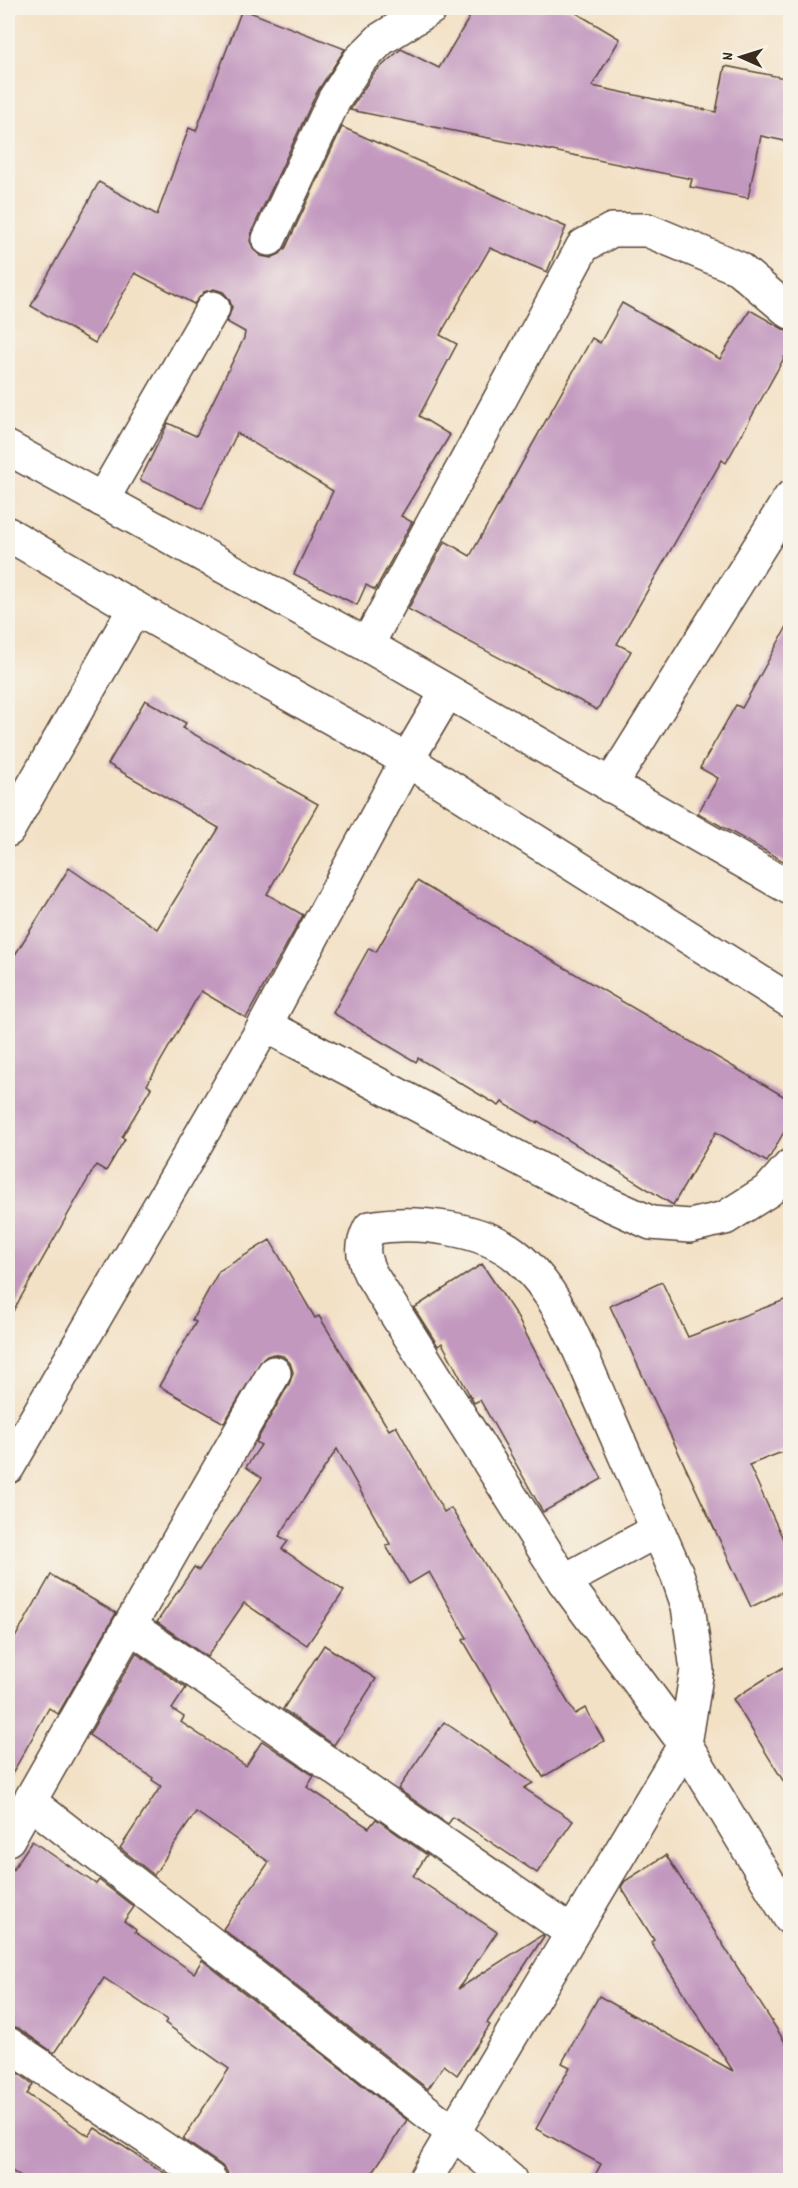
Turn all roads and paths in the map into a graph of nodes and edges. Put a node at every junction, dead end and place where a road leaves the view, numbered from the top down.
1 (431, 8) edge
2 (268, 239) dead end
3 (213, 308) dead end
4 (790, 312) edge
5 (8, 448) edge
6 (790, 498) edge
7 (102, 500) junction
8 (8, 534) edge
9 (135, 608) junction
10 (367, 645) junction
11 (447, 692) junction
12 (407, 760) junction
13 (610, 786) junction
14 (8, 830) edge
15 (790, 888) edge
16 (790, 1001) edge
17 (265, 1025) junction
18 (790, 1166) edge
19 (274, 1373) dead end
20 (8, 1467) edge
21 (658, 1530) junction
22 (564, 1581) junction
23 (130, 1626) junction
24 (685, 1744) junction
25 (30, 1802) junction
26 (8, 1839) edge
27 (790, 1918) edge
28 (571, 1932) junction
29 (8, 2044) edge
30 (455, 2134) junction
31 (210, 2181) edge
32 (425, 2181) edge
33 (510, 2181) edge

1 - 2 street
3 - 7 street
4 - 10 street
5 - 7 street
6 - 13 street
7 - 10 street
8 - 9 street
9 - 12 street
9 - 14 street
10 - 11 street
11 - 12 street
11 - 13 street
12 - 16 street
12 - 17 street
13 - 15 street
17 - 18 street
17 - 20 street
19 - 23 street
21 - 22 street
21 - 22 street
21 - 24 street
22 - 24 street
23 - 25 street
23 - 28 street
24 - 27 street
24 - 28 street
25 - 26 street
25 - 30 street
28 - 30 street
29 - 31 street
30 - 32 street
30 - 33 street

